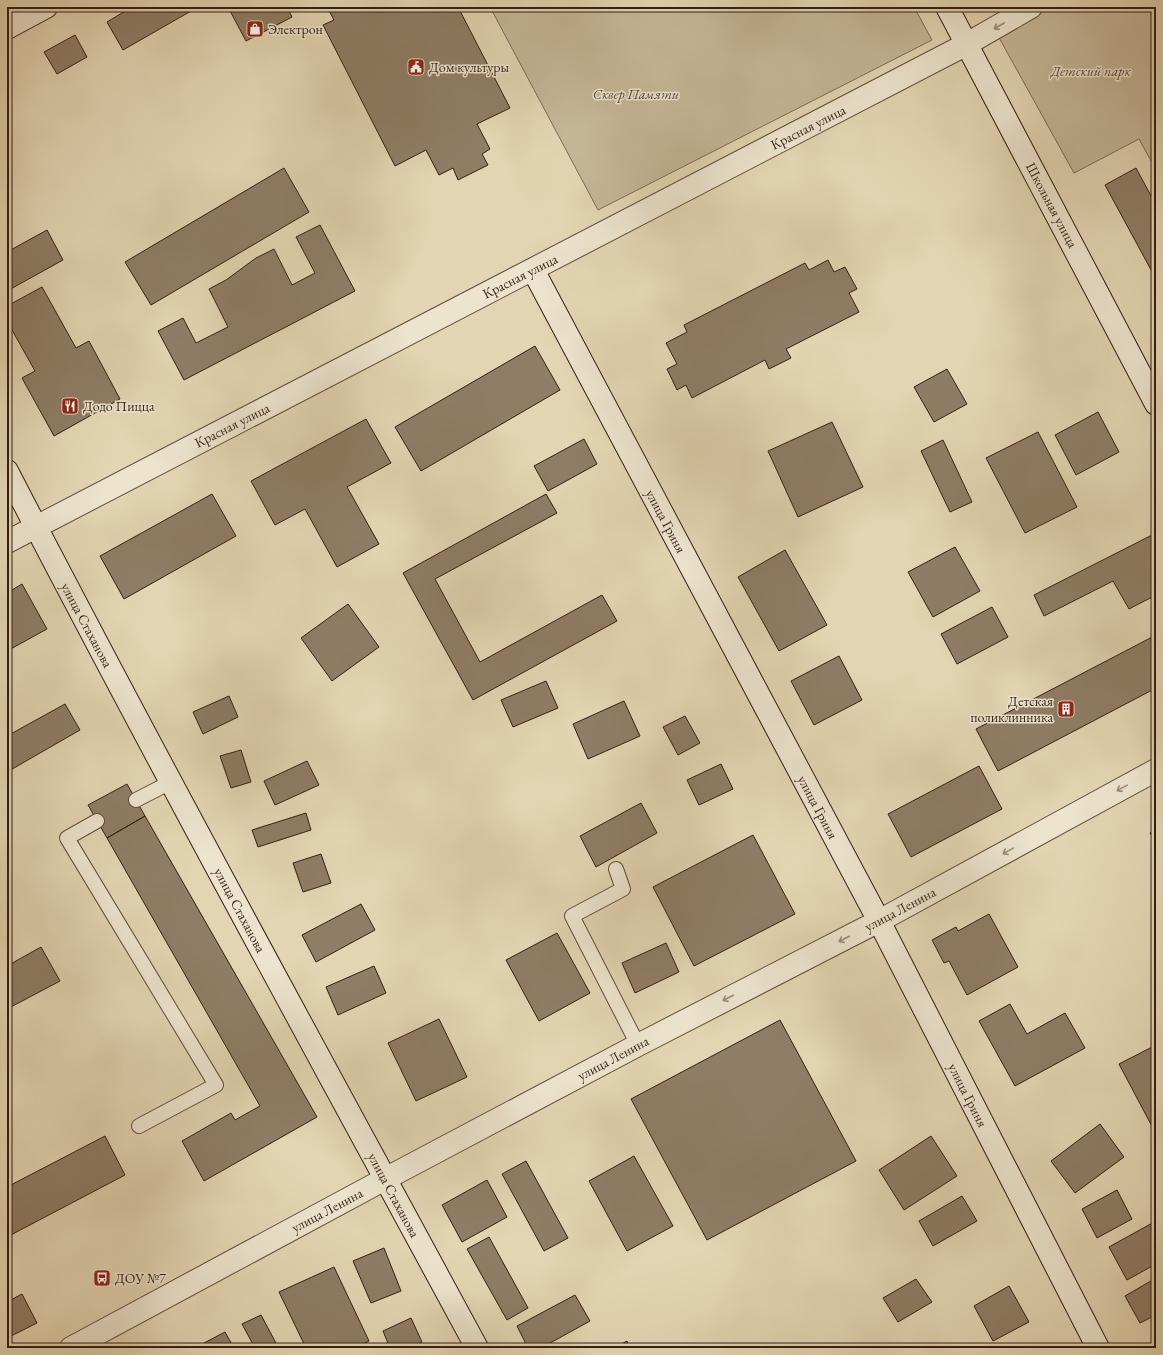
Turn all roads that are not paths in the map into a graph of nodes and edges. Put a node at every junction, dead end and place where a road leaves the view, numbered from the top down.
1 (46, 7) edge
2 (947, 7) edge
3 (1031, 7) edge
4 (7, 28) edge
5 (967, 44) junction
6 (533, 270) junction
7 (1156, 404) edge
8 (7, 471) edge
9 (36, 526) junction
10 (7, 542) edge
11 (1156, 770) edge
12 (171, 782) junction
13 (136, 800) dead end
14 (97, 821) dead end
15 (616, 869) dead end
16 (879, 921) junction
17 (638, 1045) junction
18 (139, 1126) dead end
19 (385, 1179) junction
20 (70, 1348) edge
21 (477, 1348) edge
22 (1098, 1348) edge

1 - 4 street
2 - 5 street, Школьная улица
3 -> 5 street, Красная улица
5 - 6 street, Красная улица
5 - 7 street, Школьная улица
6 - 9 street, Красная улица
6 - 16 street, улица Гриня
8 - 9 street, улица Стаханова
9 - 10 street, Красная улица
9 - 12 street, улица Стаханова
11 -> 16 street, улица Ленина
12 - 13 lane
12 - 19 street, улица Стаханова
14 - 18 lane
15 - 17 lane
16 -> 17 street, улица Ленина
16 - 22 street, улица Гриня
17 - 19 street, улица Ленина
19 - 20 street, улица Ленина
19 - 21 street, улица Стаханова

